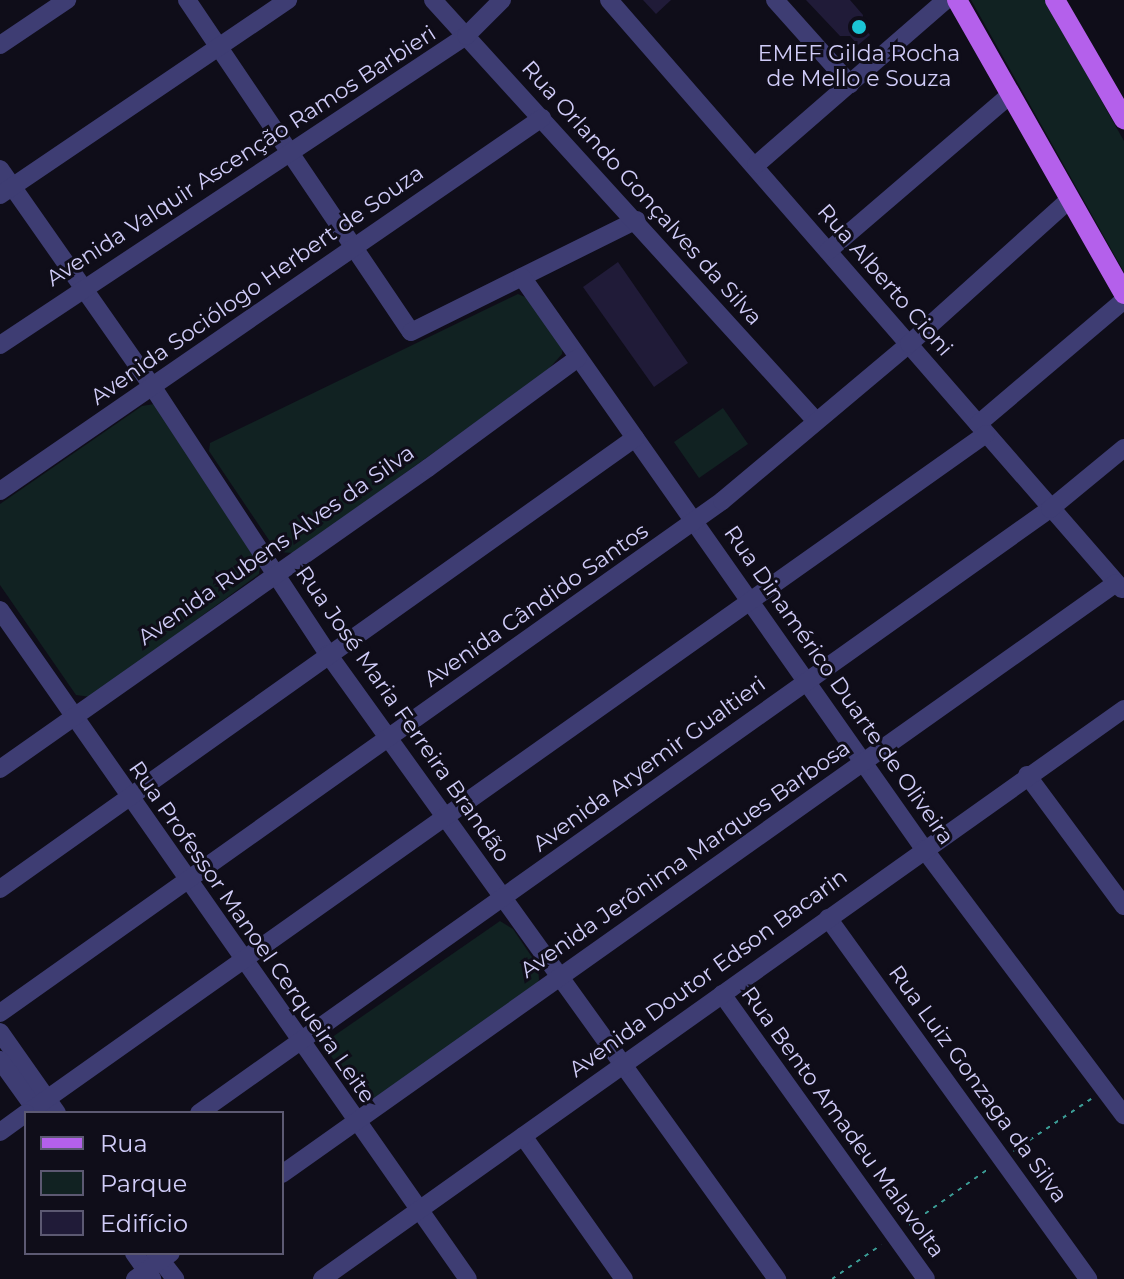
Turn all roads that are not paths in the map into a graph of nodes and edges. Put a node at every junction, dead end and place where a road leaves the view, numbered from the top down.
1 (67, 0) edge
2 (187, 0) edge
3 (288, 0) edge
4 (433, 0) edge
5 (502, 0) edge
6 (609, 0) edge
7 (775, 0) edge
8 (946, 0) edge
9 (957, 0) edge
10 (1055, 0) edge
11 (466, 36) junction
12 (0, 45) edge
13 (218, 47) junction
14 (850, 84) junction
15 (1011, 94) junction
16 (542, 118) junction
17 (1124, 119) edge
18 (289, 152) junction
19 (756, 165) junction
20 (0, 169) edge
21 (6, 191) edge
22 (1070, 199) junction
23 (637, 220) junction
24 (354, 247) junction
25 (828, 251) junction
26 (522, 277) junction
27 (83, 288) junction
28 (1124, 297) edge
29 (909, 344) junction
30 (0, 345) edge
31 (578, 358) junction
32 (152, 386) junction
33 (815, 420) junction
34 (982, 429) junction
35 (635, 438) junction
36 (1124, 448) edge
37 (0, 491) edge
38 (1050, 509) junction
39 (694, 522) junction
40 (276, 574) junction
41 (1120, 588) edge
42 (749, 600) junction
43 (0, 610) edge
44 (16, 634) junction
45 (0, 646) edge
46 (328, 654) junction
47 (806, 681) junction
48 (1124, 709) edge
49 (74, 718) junction
50 (389, 738) junction
51 (863, 762) junction
52 (0, 769) edge
53 (1027, 775) junction
54 (128, 798) junction
55 (447, 818) junction
56 (924, 849) junction
57 (185, 879) junction
58 (0, 889) edge
59 (504, 898) junction
60 (1124, 906) edge
61 (828, 918) junction
62 (243, 960) junction
63 (560, 977) junction
64 (722, 994) junction
65 (0, 1013) edge
66 (0, 1032) edge
67 (300, 1041) junction
68 (0, 1060) edge
69 (623, 1064) junction
70 (38, 1110) edge
71 (202, 1111) edge
72 (1124, 1115) edge
73 (24, 1118) edge
74 (357, 1121) junction
75 (0, 1132) edge
76 (523, 1136) junction
77 (284, 1173) edge
78 (419, 1210) junction
79 (153, 1266) edge
80 (175, 1279) edge
81 (323, 1279) edge
82 (468, 1279) edge
83 (624, 1279) edge
84 (777, 1279) edge
85 (926, 1279) edge
86 (1088, 1279) edge

1 - 12 street
2 - 13 street
3 - 13 street
4 - 11 street, Rua Orlando Gonçalves da Silva
5 - 11 street, Avenida Valquir Ascenção Ramos Barbieri
6 - 19 street, Rua Alberto Cioni
7 - 14 street
8 - 14 street
9 - 15 main road
10 - 17 main road
11 - 16 street, Rua Orlando Gonçalves da Silva
11 - 18 street, Avenida Valquir Ascenção Ramos Barbieri
13 - 18 street
13 - 21 street
14 - 19 street
15 - 22 main road
15 - 25 street
16 - 23 street, Rua Orlando Gonçalves da Silva
16 - 24 street, Avenida Sociólogo Herbert de Souza
18 - 24 street
18 - 27 street, Avenida Valquir Ascenção Ramos Barbieri
19 - 25 street, Rua Alberto Cioni
20 - 21 street, Rua José Maria Ferreira Brandão
21 - 27 street, Rua José Maria Ferreira Brandão
22 - 28 main road
22 - 29 street, Avenida Cândido Santos
23 - 26 street
23 - 33 street, Rua Orlando Gonçalves da Silva
24 - 26 street
24 - 32 street, Avenida Sociólogo Herbert de Souza
25 - 29 street, Rua Alberto Cioni
26 - 31 street, Rua Dinamérico Duarte de Oliveira
27 - 30 street, Avenida Valquir Ascenção Ramos Barbieri
27 - 32 street, Rua José Maria Ferreira Brandão
28 - 34 street
29 - 33 street, Avenida Cândido Santos
29 - 34 street, Rua Alberto Cioni
31 - 35 street, Rua Dinamérico Duarte de Oliveira
31 - 40 street, Avenida Rubens Alves da Silva
32 - 37 street, Avenida Sociólogo Herbert de Souza
32 - 40 street, Rua José Maria Ferreira Brandão
33 - 39 street, Avenida Cândido Santos
34 - 38 street, Rua Alberto Cioni
34 - 42 street
35 - 39 street, Rua Dinamérico Duarte de Oliveira
35 - 46 street
36 - 38 street, Avenida Aryemir Gualtieri
38 - 41 street, Rua Alberto Cioni
38 - 47 street, Avenida Aryemir Gualtieri
39 - 42 street, Rua Dinamérico Duarte de Oliveira
39 - 50 street, Avenida Cândido Santos
40 - 46 street, Rua José Maria Ferreira Brandão
40 - 49 street, Avenida Rubens Alves da Silva
41 - 51 street, Avenida Jerônima Marques Barbosa
42 - 47 street, Rua Dinamérico Duarte de Oliveira
42 - 55 street
43 - 44 street, Rua Professor Manoel Cerqueira Leite
44 - 45 street
44 - 49 street, Rua Professor Manoel Cerqueira Leite
46 - 50 street, Rua José Maria Ferreira Brandão
46 - 54 street
47 - 51 street, Rua Dinamérico Duarte de Oliveira
47 - 59 street, Avenida Aryemir Gualtieri
48 - 53 street, Avenida Doutor Edson Bacarin
49 - 52 street, Avenida Rubens Alves da Silva
49 - 54 street, Rua Professor Manoel Cerqueira Leite
50 - 55 street, Rua José Maria Ferreira Brandão
50 - 57 street, Avenida Cândido Santos
51 - 56 street, Rua Dinamérico Duarte de Oliveira
51 - 63 street, Avenida Jerônima Marques Barbosa
53 - 56 street, Avenida Doutor Edson Bacarin
53 - 60 street
54 - 57 street, Rua Professor Manoel Cerqueira Leite
54 - 58 street
55 - 59 street, Rua José Maria Ferreira Brandão
55 - 62 street
56 - 61 street, Avenida Doutor Edson Bacarin
56 - 72 street, Rua Dinamérico Duarte de Oliveira
57 - 62 street, Rua Professor Manoel Cerqueira Leite
57 - 65 street, Avenida Cândido Santos
59 - 63 street, Rua José Maria Ferreira Brandão
59 - 67 street, Avenida Aryemir Gualtieri
61 - 64 street, Avenida Doutor Edson Bacarin
61 - 86 street, Rua Luiz Gonzaga da Silva
62 - 67 street, Rua Professor Manoel Cerqueira Leite
62 - 70 street
63 - 69 street, Rua José Maria Ferreira Brandão
63 - 74 street, Avenida Jerônima Marques Barbosa
64 - 69 street, Avenida Doutor Edson Bacarin
64 - 85 street, Rua Bento Amadeu Malavolta
66 - 70 street
67 - 71 street, Avenida Aryemir Gualtieri
67 - 74 street, Rua Professor Manoel Cerqueira Leite
68 - 70 street
69 - 76 street, Avenida Doutor Edson Bacarin
69 - 84 street, Rua José Maria Ferreira Brandão
73 - 75 street
74 - 77 street, Avenida Jerônima Marques Barbosa
74 - 78 street, Rua Professor Manoel Cerqueira Leite
76 - 78 street, Avenida Doutor Edson Bacarin
76 - 83 street
78 - 81 street, Avenida Doutor Edson Bacarin
78 - 82 street, Rua Professor Manoel Cerqueira Leite
79 - 80 street

